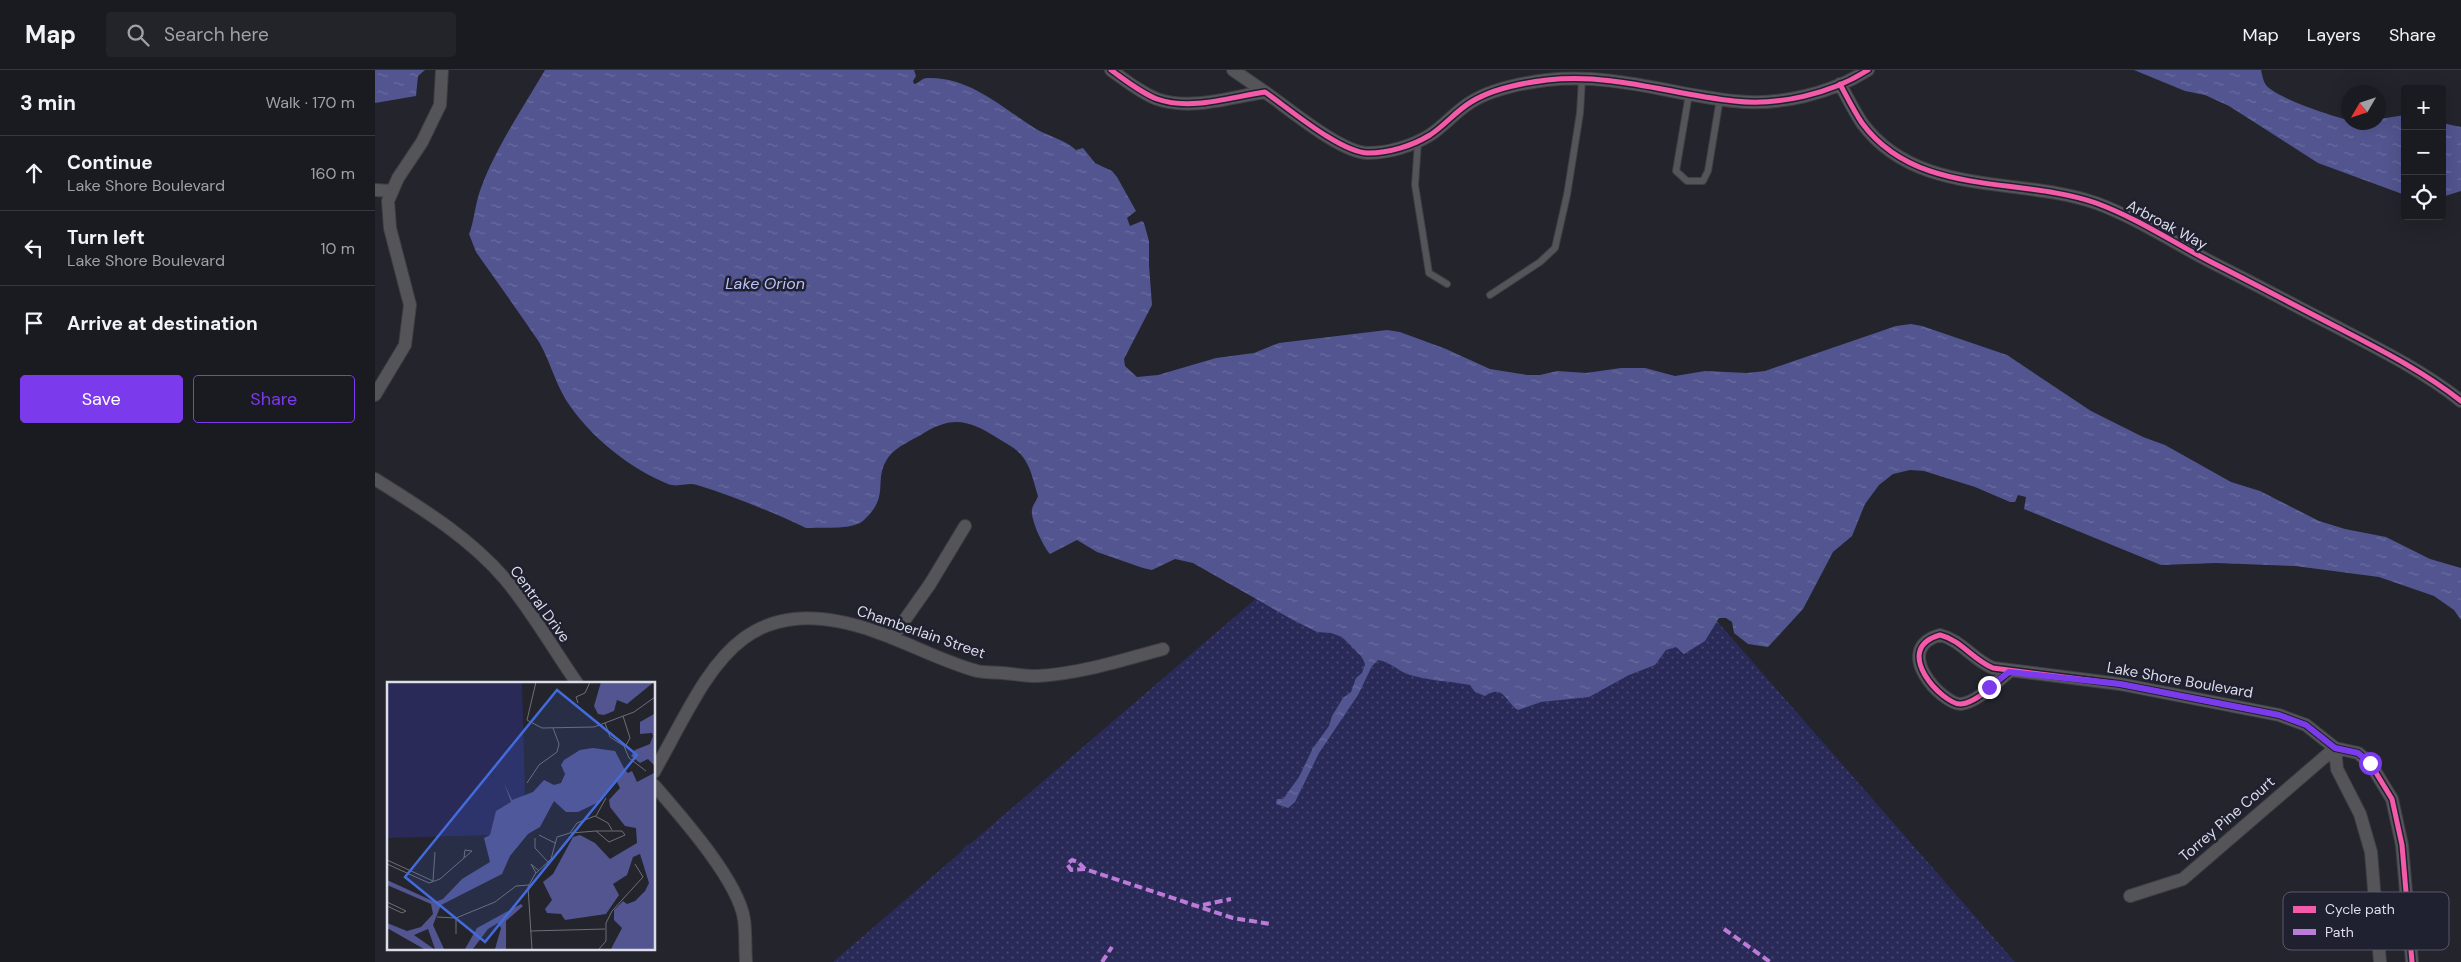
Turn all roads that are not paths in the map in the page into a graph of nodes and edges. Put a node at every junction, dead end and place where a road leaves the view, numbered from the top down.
1 (442, 70) edge
2 (1111, 70) edge
3 (1233, 70) edge
4 (1868, 70) edge
5 (1582, 79) junction
6 (1840, 84) junction
7 (1265, 92) junction
8 (1689, 92) junction
9 (1720, 98) junction
10 (1418, 140) junction
11 (375, 190) edge
12 (392, 191) junction
13 (1447, 284) dead end
14 (1490, 295) dead end
15 (2459, 394) edge
16 (375, 395) edge
17 (375, 479) edge
18 (965, 526) dead end
19 (892, 638) junction
20 (1163, 649) dead end
21 (2009, 672) junction
22 (576, 682) edge
23 (2335, 748) junction
24 (655, 770) edge
25 (655, 786) edge
26 (2374, 892) edge
27 (2406, 892) edge
28 (2130, 896) dead end
29 (746, 962) edge

1 - 12 street
2 - 7 street
3 - 7 street
4 - 6 street
5 - 8 street
5 - 10 street
5 - 14 lane
6 - 9 street
6 - 15 street, Arbroak Way
7 - 10 street
8 - 9 street
8 - 9 lane
10 - 13 lane
11 - 12 street
12 - 16 street
17 - 22 street, Central Drive
18 - 19 street
19 - 20 street, Chamberlain Street
19 - 24 street, Chamberlain Street
21 - 21 street, Lake Shore Boulevard
21 - 23 street, Lake Shore Boulevard
23 - 26 street
23 - 27 street, Lake Shore Boulevard
23 - 28 street, Torrey Pine Court
25 - 29 street

